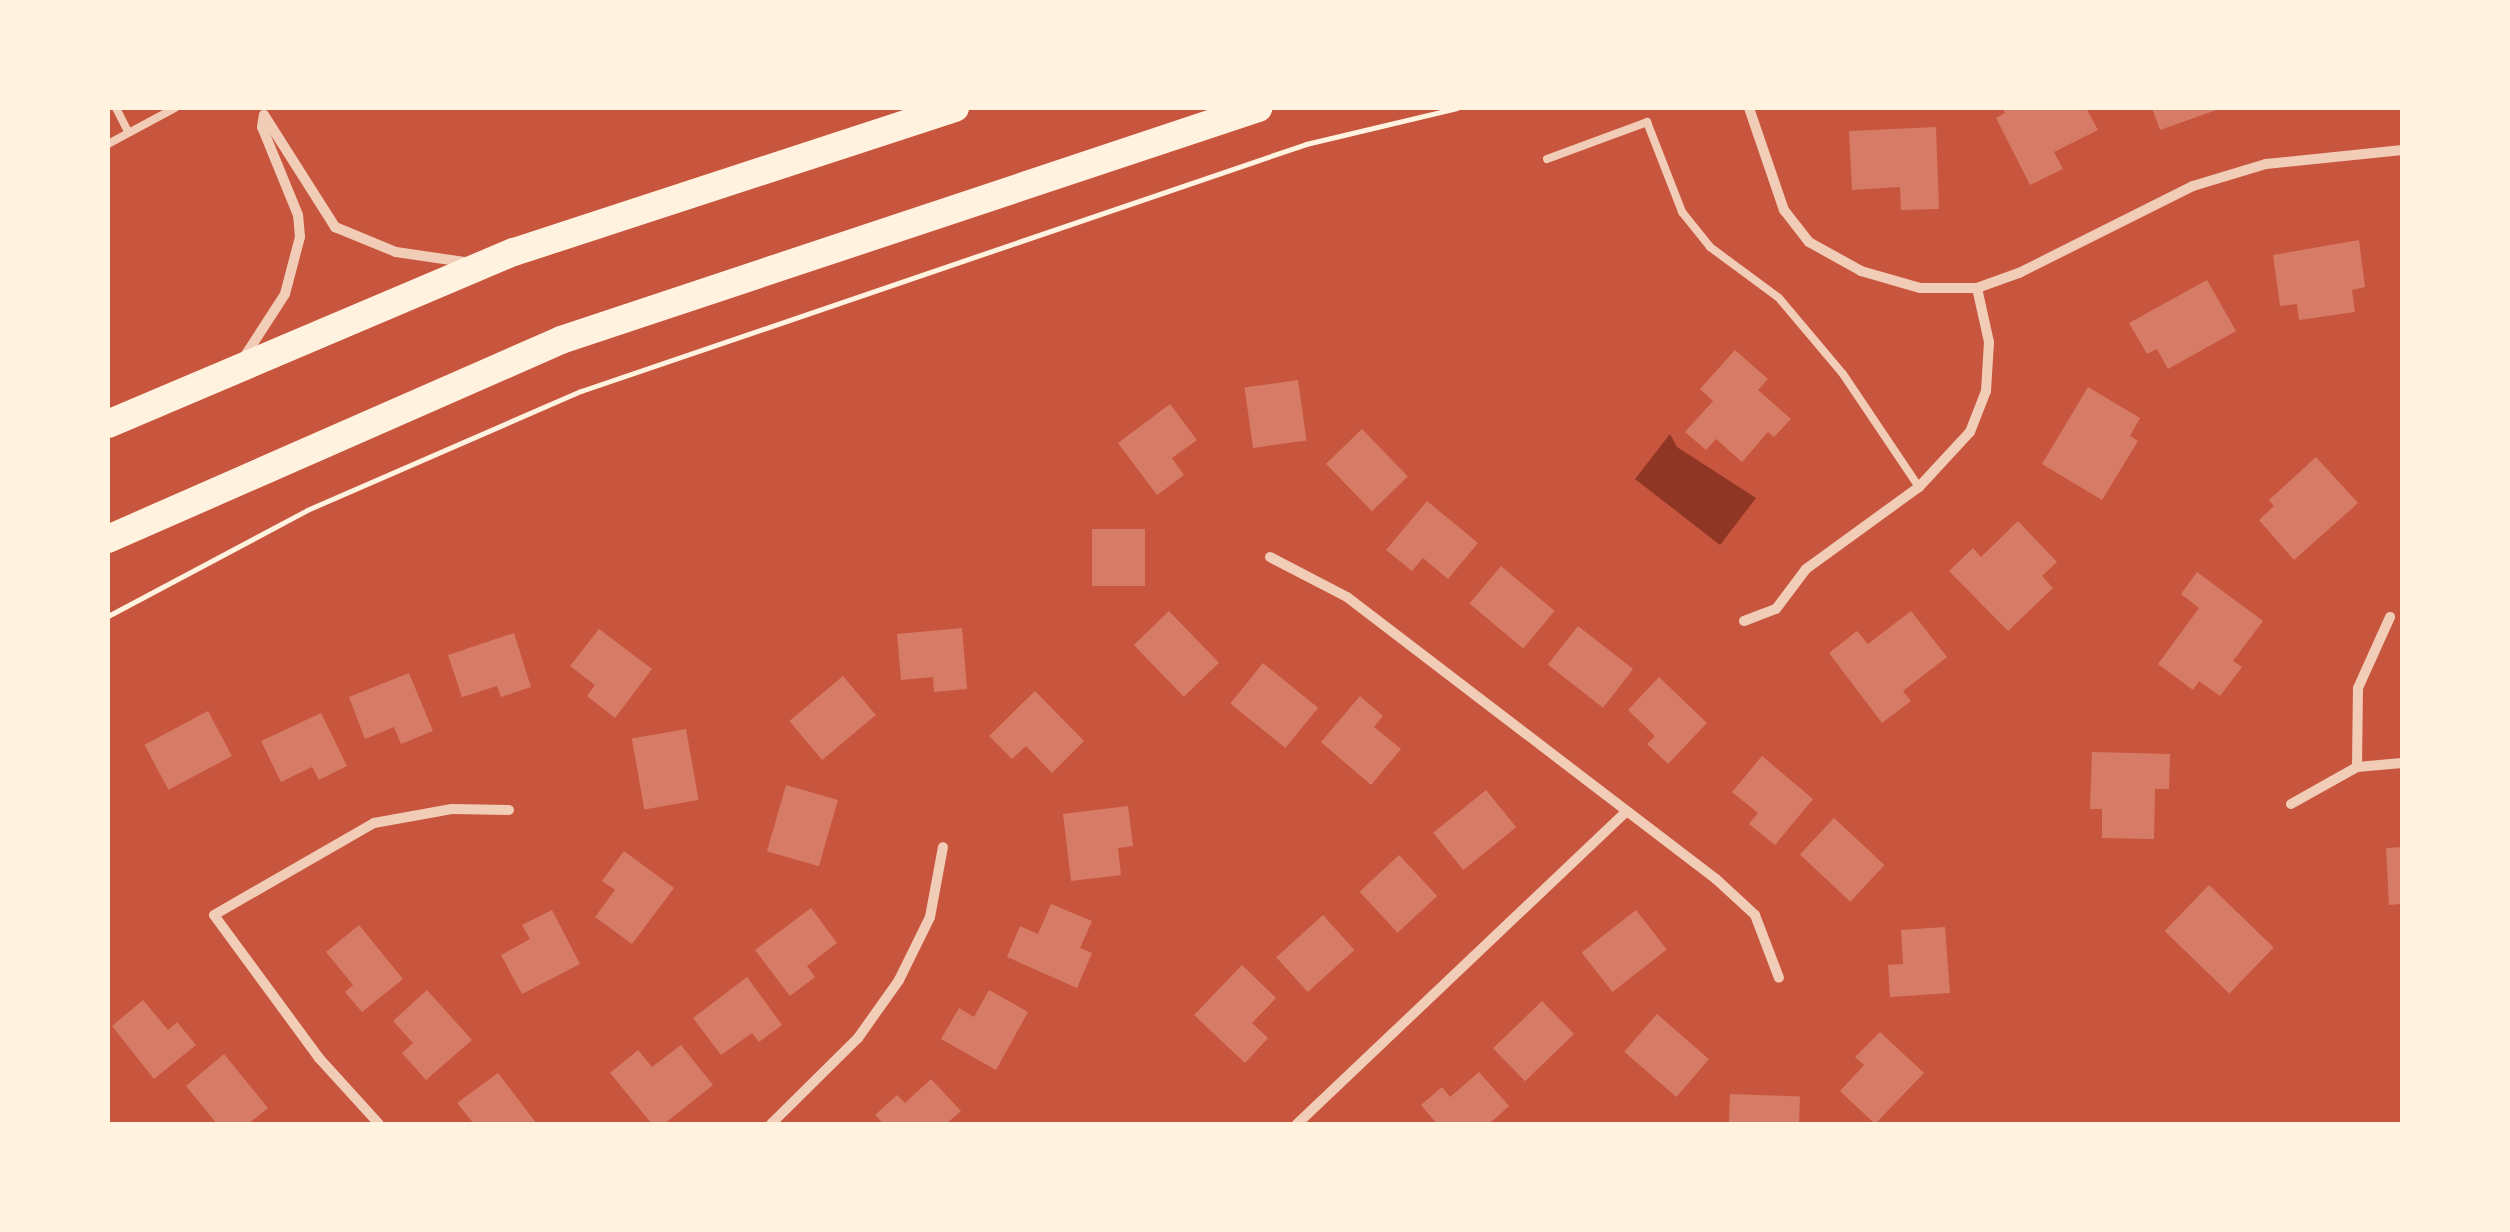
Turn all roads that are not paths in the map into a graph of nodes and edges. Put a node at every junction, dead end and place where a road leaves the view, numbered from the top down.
1 (116, 108) edge
2 (176, 108) edge
3 (955, 108) edge
4 (1258, 108) edge
5 (1749, 108) edge
6 (262, 111) edge
7 (128, 132) junction
8 (108, 144) edge
9 (2402, 150) edge
10 (1547, 159) dead end
11 (482, 266) junction
12 (1977, 288) junction
13 (235, 371) junction
14 (108, 424) edge
15 (1920, 487) junction
16 (108, 539) edge
17 (1270, 558) dead end
18 (2390, 617) dead end
19 (1744, 621) dead end
20 (2402, 763) edge
21 (2357, 767) junction
22 (2291, 804) dead end
23 (509, 810) dead end
24 (1625, 812) junction
25 (942, 846) dead end
26 (1779, 978) dead end
27 (379, 1124) edge
28 (771, 1124) edge
29 (1297, 1124) edge

1 - 7 lane
2 - 7 lane
3 - 11 highway
4 - 16 highway
5 - 12 street
6 - 11 street
6 - 13 street
7 - 8 lane
9 - 12 street
10 - 15 lane
11 - 13 highway
12 - 15 street
13 - 14 highway
15 - 19 street
17 - 24 street
18 - 21 street
20 - 21 street
21 - 22 street
23 - 27 street
24 - 26 street
24 - 29 street
25 - 28 street

